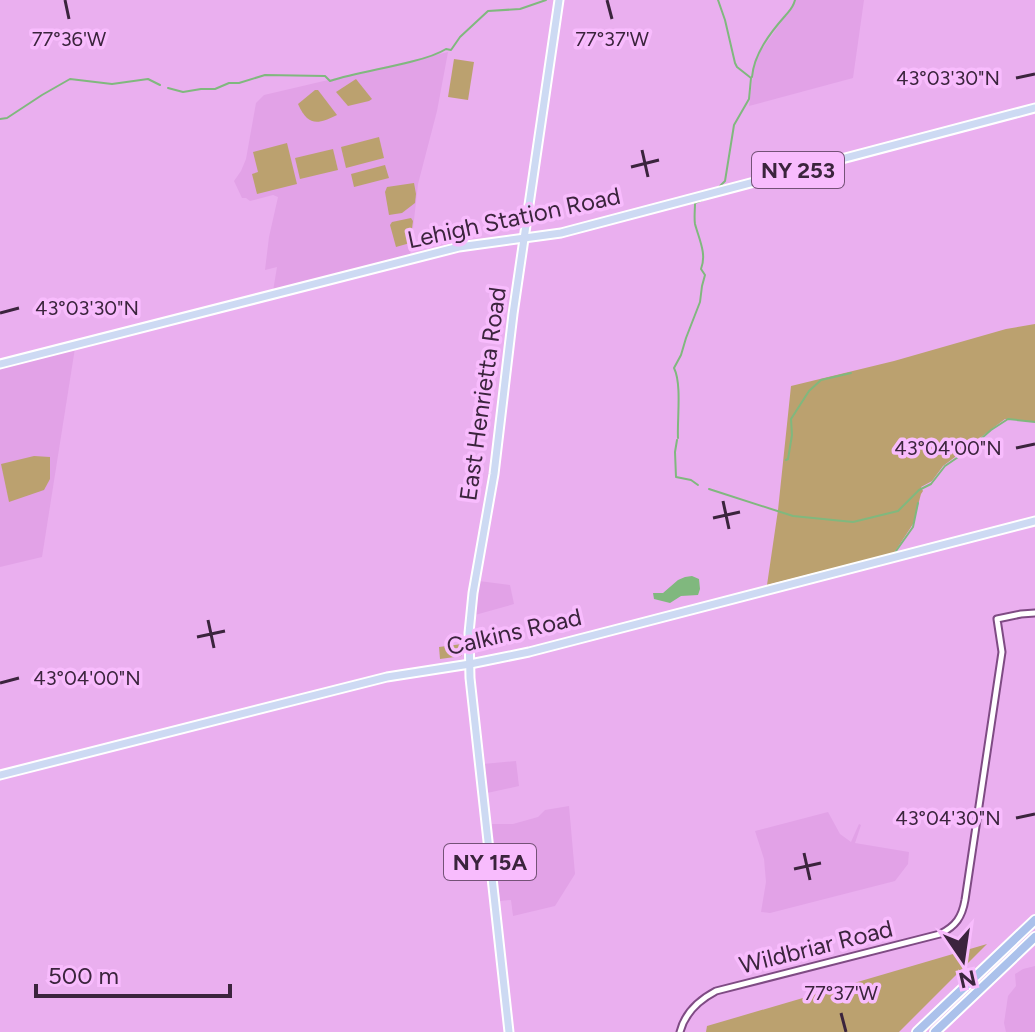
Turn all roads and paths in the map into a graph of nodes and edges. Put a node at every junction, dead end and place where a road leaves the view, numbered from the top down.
1 (559, 0) edge
2 (1035, 108) edge
3 (525, 239) junction
4 (0, 364) edge
5 (1035, 521) edge
6 (1035, 613) edge
7 (470, 664) junction
8 (0, 775) edge
9 (1035, 914) edge
10 (1035, 920) edge
11 (1033, 939) edge
12 (955, 996) junction
13 (509, 1032) edge
14 (680, 1032) edge
15 (917, 1032) edge
16 (935, 1032) edge

1 - 3 main road, East Henrietta Road / NY 15A
2 - 3 main road, Lehigh Station Road / NY 253
3 - 4 main road, Lehigh Station Road / NY 253
3 - 7 main road, East Henrietta Road / NY 15A
5 - 7 main road, Calkins Road
6 - 14 street, Wildbriar Road
7 - 8 main road, Calkins Road
7 - 13 main road, East Henrietta Road / NY 15A
9 - 12 highway
10 - 12 highway
11 - 16 highway
12 - 15 highway

